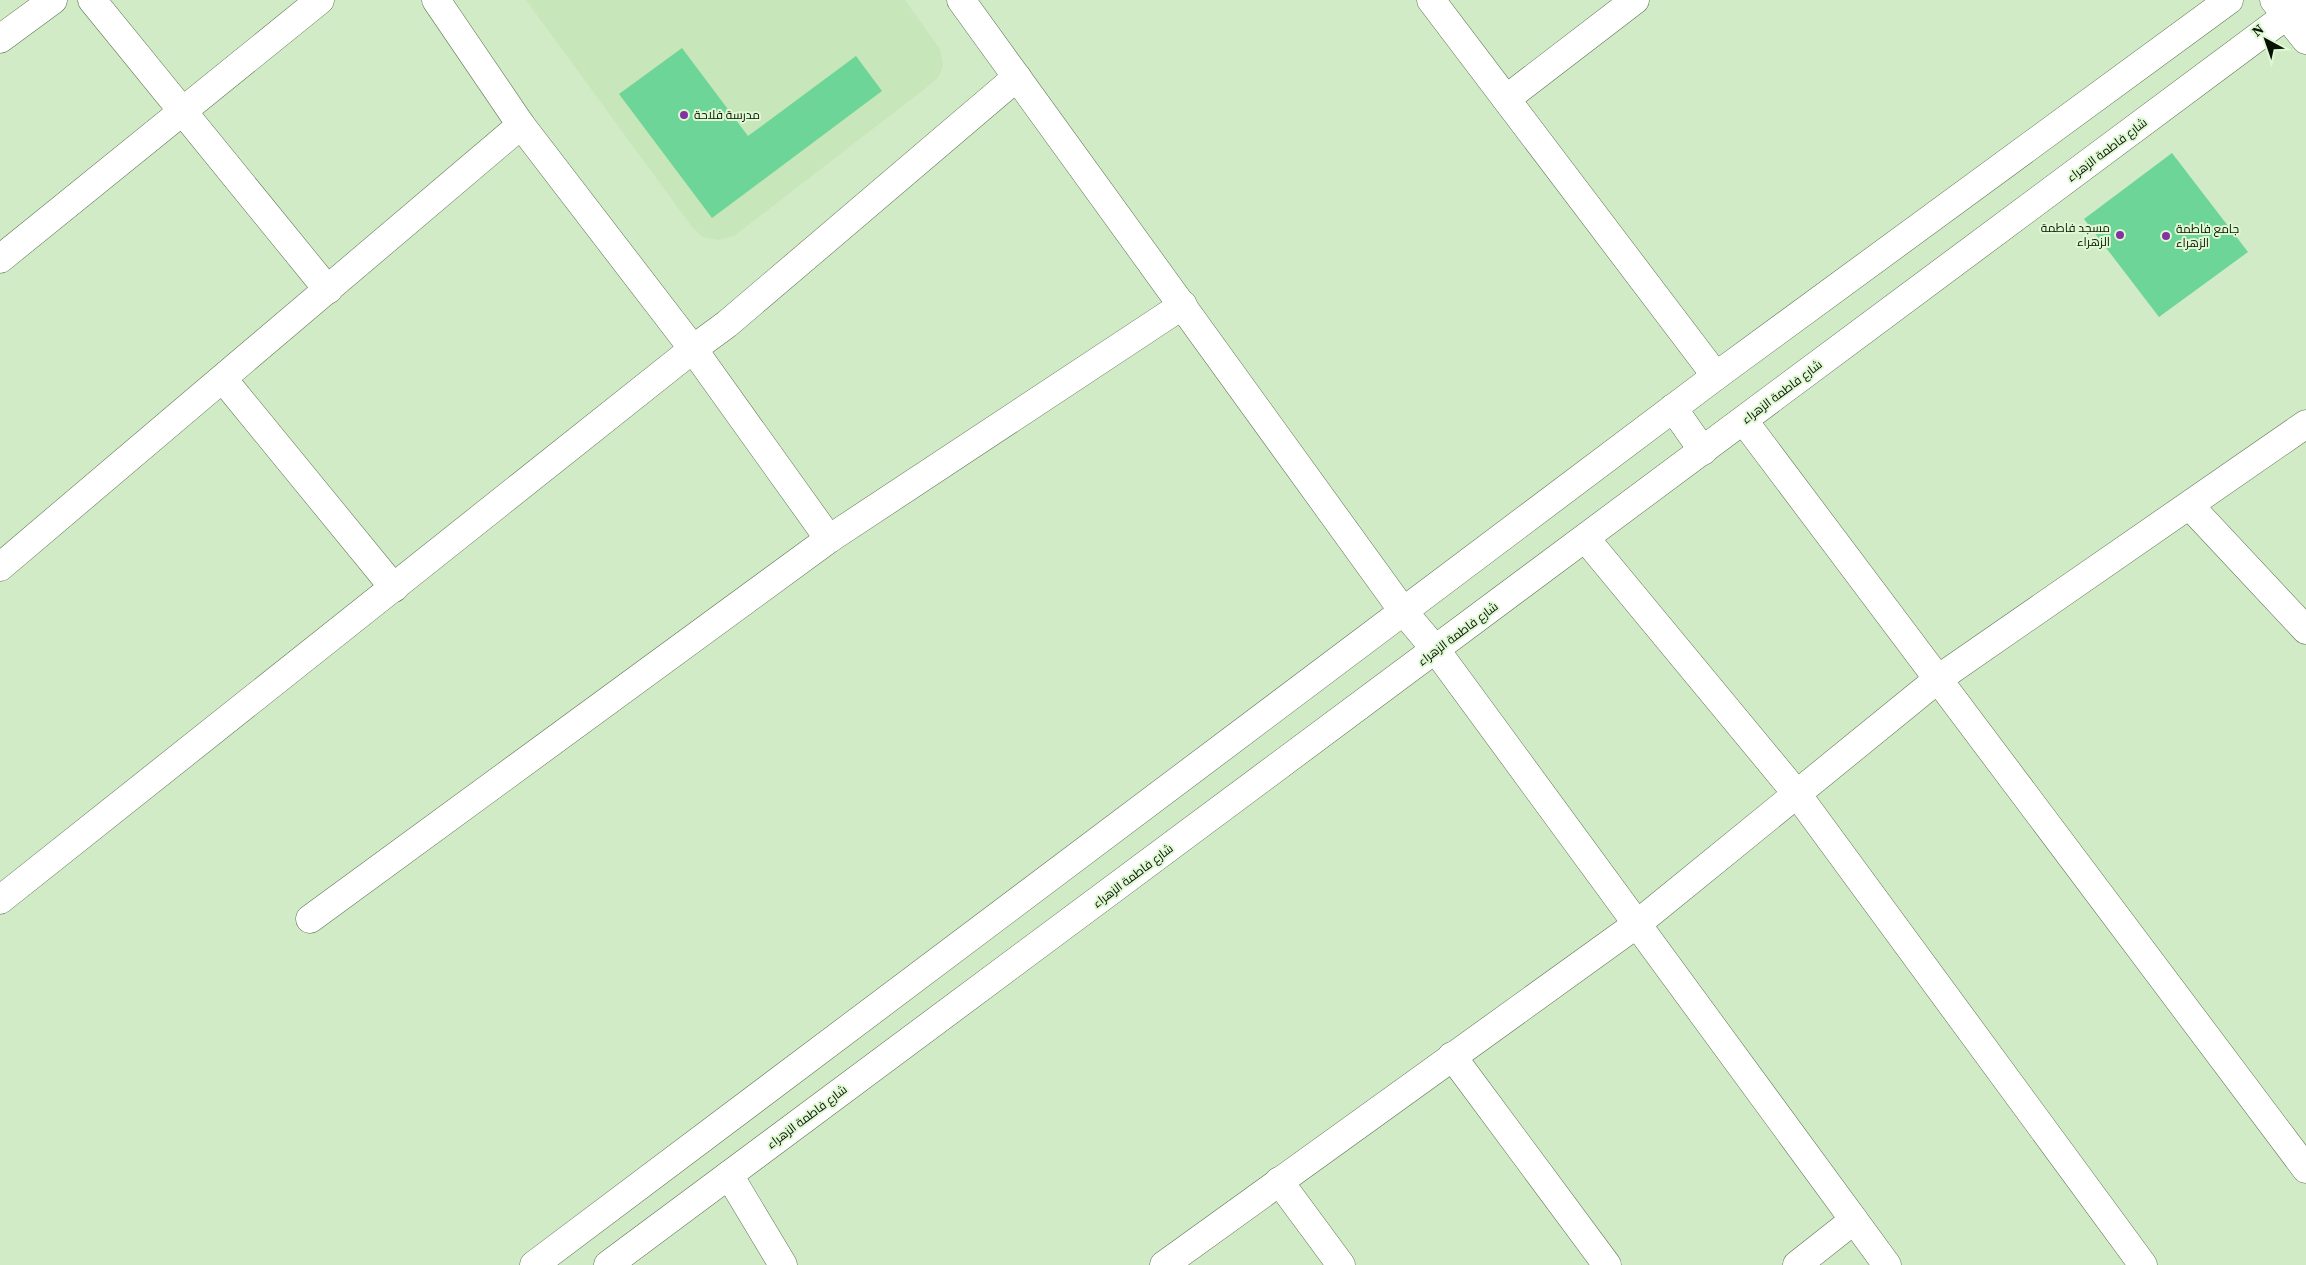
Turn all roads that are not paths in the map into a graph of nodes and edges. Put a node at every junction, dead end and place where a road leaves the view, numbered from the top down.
1 (53, 0) edge
2 (92, 0) edge
3 (320, 0) edge
4 (436, 0) edge
5 (962, 0) edge
6 (1431, 0) edge
7 (1635, 0) edge
8 (2229, 0) edge
9 (2289, 6) edge
10 (0, 39) edge
11 (2306, 40) edge
12 (1017, 77) junction
13 (1506, 99) junction
14 (183, 109) junction
15 (521, 125) junction
16 (0, 259) edge
17 (328, 290) junction
18 (1182, 306) junction
19 (693, 349) junction
20 (1716, 376) junction
21 (223, 379) junction
22 (1673, 408) junction
23 (1744, 421) junction
24 (2306, 424) edge
25 (1703, 451) junction
26 (2190, 506) junction
27 (829, 539) junction
28 (1586, 539) junction
29 (0, 567) edge
30 (394, 588) junction
31 (1404, 612) junction
32 (2306, 630) edge
33 (1436, 650) junction
34 (1938, 679) junction
35 (1797, 794) junction
36 (0, 900) edge
37 (310, 919) dead end
38 (1637, 924) junction
39 (1452, 1056) junction
40 (2306, 1169) edge
41 (728, 1176) junction
42 (1279, 1181) junction
43 (1854, 1220) junction
44 (534, 1265) edge
45 (608, 1265) edge
46 (783, 1265) edge
47 (1164, 1265) edge
48 (1341, 1265) edge
49 (1606, 1265) edge
50 (1797, 1265) edge
51 (1887, 1265) edge
52 (2143, 1265) edge

1 - 10 street
2 - 14 street
3 - 14 street
4 - 15 street
5 - 12 street
6 - 13 street
7 - 13 street
8 - 20 street
9 - 11 street
9 - 23 street, شارع فاطمة الزهراء
12 - 18 street
12 - 19 street
13 - 20 street
14 - 16 street
14 - 17 street
15 - 17 street
15 - 19 street
17 - 21 street
18 - 27 street
18 - 31 street
19 - 27 street
19 - 30 street
20 - 22 street
21 - 29 street
21 - 30 street
22 - 25 street
22 - 31 street
23 - 25 street, شارع فاطمة الزهراء
23 - 34 street
24 - 26 street
25 - 28 street, شارع فاطمة الزهراء
26 - 32 street
26 - 34 street
27 - 37 street
28 - 33 street, شارع فاطمة الزهراء
28 - 35 street
30 - 36 street
31 - 33 street
31 - 44 street
33 - 38 street
33 - 41 street, شارع فاطمة الزهراء
34 - 35 street
34 - 40 street
35 - 38 street
35 - 52 street
38 - 39 street
38 - 43 street
39 - 42 street
39 - 49 street
41 - 45 street, شارع فاطمة الزهراء
41 - 46 street
42 - 47 street
42 - 48 street
43 - 50 street
43 - 51 street

